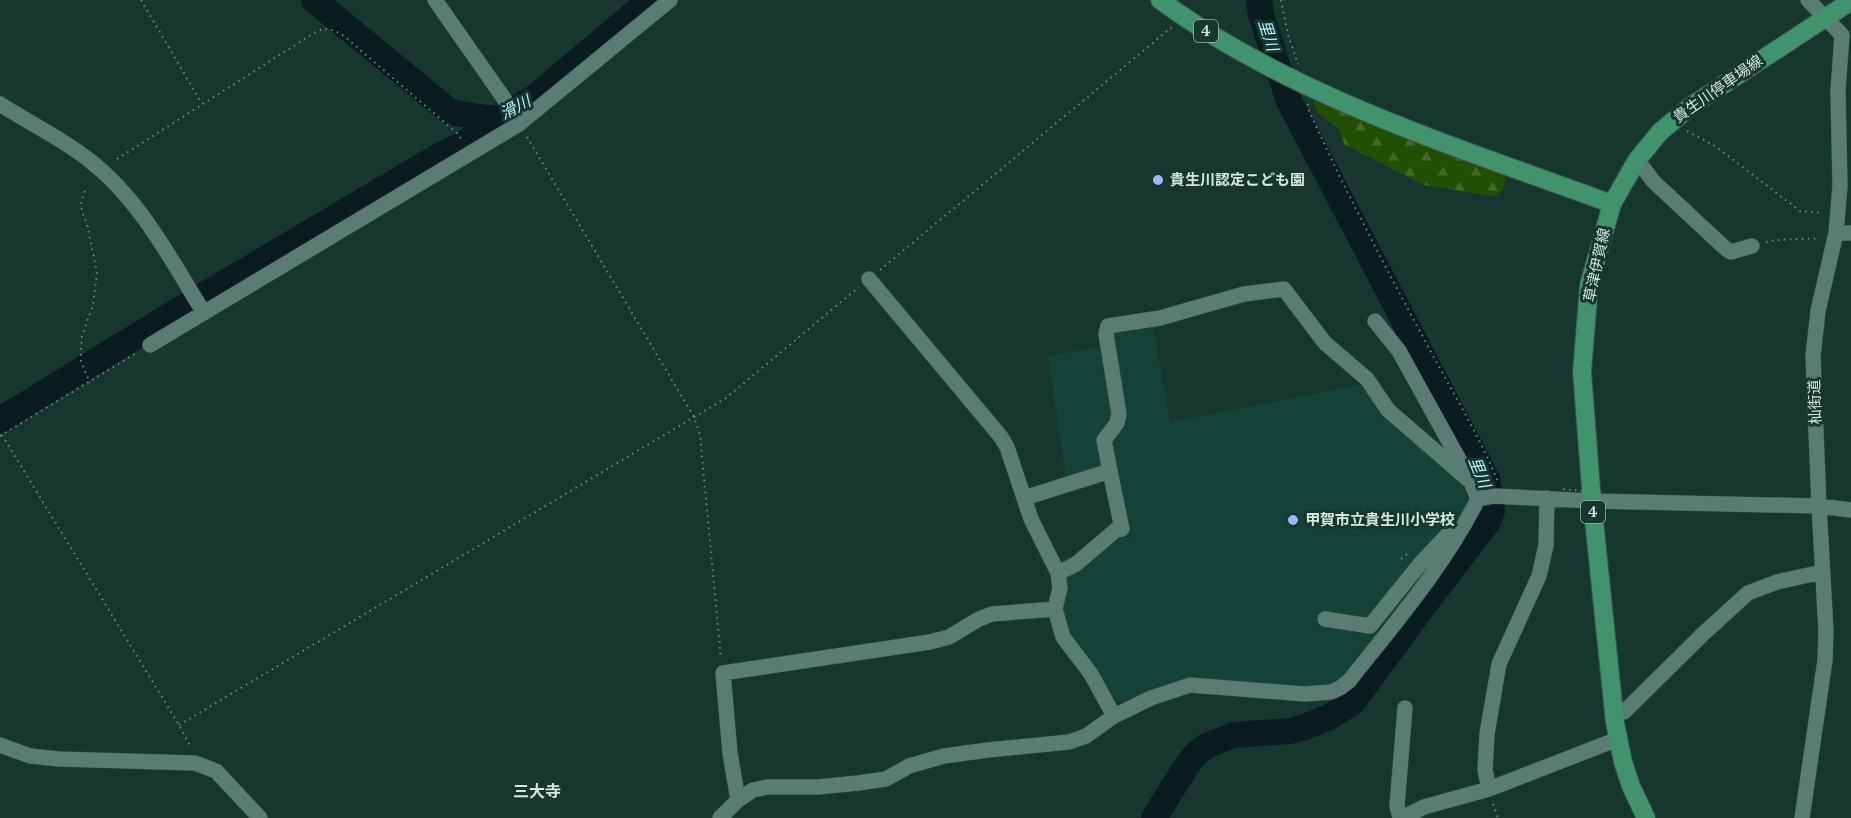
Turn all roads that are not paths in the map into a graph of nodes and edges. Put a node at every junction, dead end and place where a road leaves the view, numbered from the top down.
1 (435, 0) edge
2 (670, 0) edge
3 (1161, 0) edge
4 (1808, 0) edge
5 (1851, 2) edge
6 (1826, 18) junction
7 (1846, 54) edge
8 (0, 104) edge
9 (517, 120) junction
10 (1637, 160) junction
11 (1612, 204) junction
12 (1840, 234) edge
13 (1752, 246) road end
14 (869, 279) road end
15 (204, 313) junction
16 (1376, 321) dead end
17 (150, 345) road end
18 (1110, 471) junction
19 (1471, 482) junction
20 (1489, 497) junction
21 (1596, 497) junction
22 (1024, 498) junction
23 (1547, 498) junction
24 (1819, 506) junction
25 (1851, 510) edge
26 (1469, 516) junction
27 (1822, 572) junction
28 (1058, 573) junction
29 (1055, 609) junction
30 (1325, 619) dead end
31 (1406, 708) dead end
32 (1614, 714) junction
33 (1114, 716) junction
34 (1618, 739) junction
35 (0, 745) edge
36 (1489, 789) junction
37 (729, 812) edge
38 (260, 818) edge
39 (1401, 818) edge
40 (1646, 818) edge
41 (1802, 818) edge

1 - 9 street
2 - 9 street
3 - 11 main road, 4
4 - 6 street, 杣街道
5 - 6 main road, 貴生川停車場線
6 - 7 street, 杣街道
6 - 10 main road, 貴生川停車場線
7 - 12 street, 杣街道
8 - 15 street
9 - 15 street
10 - 11 main road, 貴生川停車場線
10 - 13 street
11 - 21 main road, 草津伊賀線 / 4
12 - 24 street, 杣街道
14 - 22 street
15 - 17 street
16 - 19 street
18 - 19 street
18 - 22 street
18 - 28 street
19 - 20 street
20 - 23 street
20 - 26 street
21 - 23 street
21 - 24 street
21 - 32 main road, 草津伊賀線 / 4
22 - 28 street
23 - 36 street
24 - 25 street
24 - 27 street, 杣街道
26 - 30 street
26 - 33 street
27 - 32 street
27 - 41 street, 杣街道
28 - 29 street
29 - 33 street
29 - 37 street
31 - 39 street
32 - 34 main road, 草津伊賀線 / 4
33 - 37 street
34 - 36 street
34 - 40 main road, 草津伊賀線 / 4
35 - 38 street
36 - 39 street

